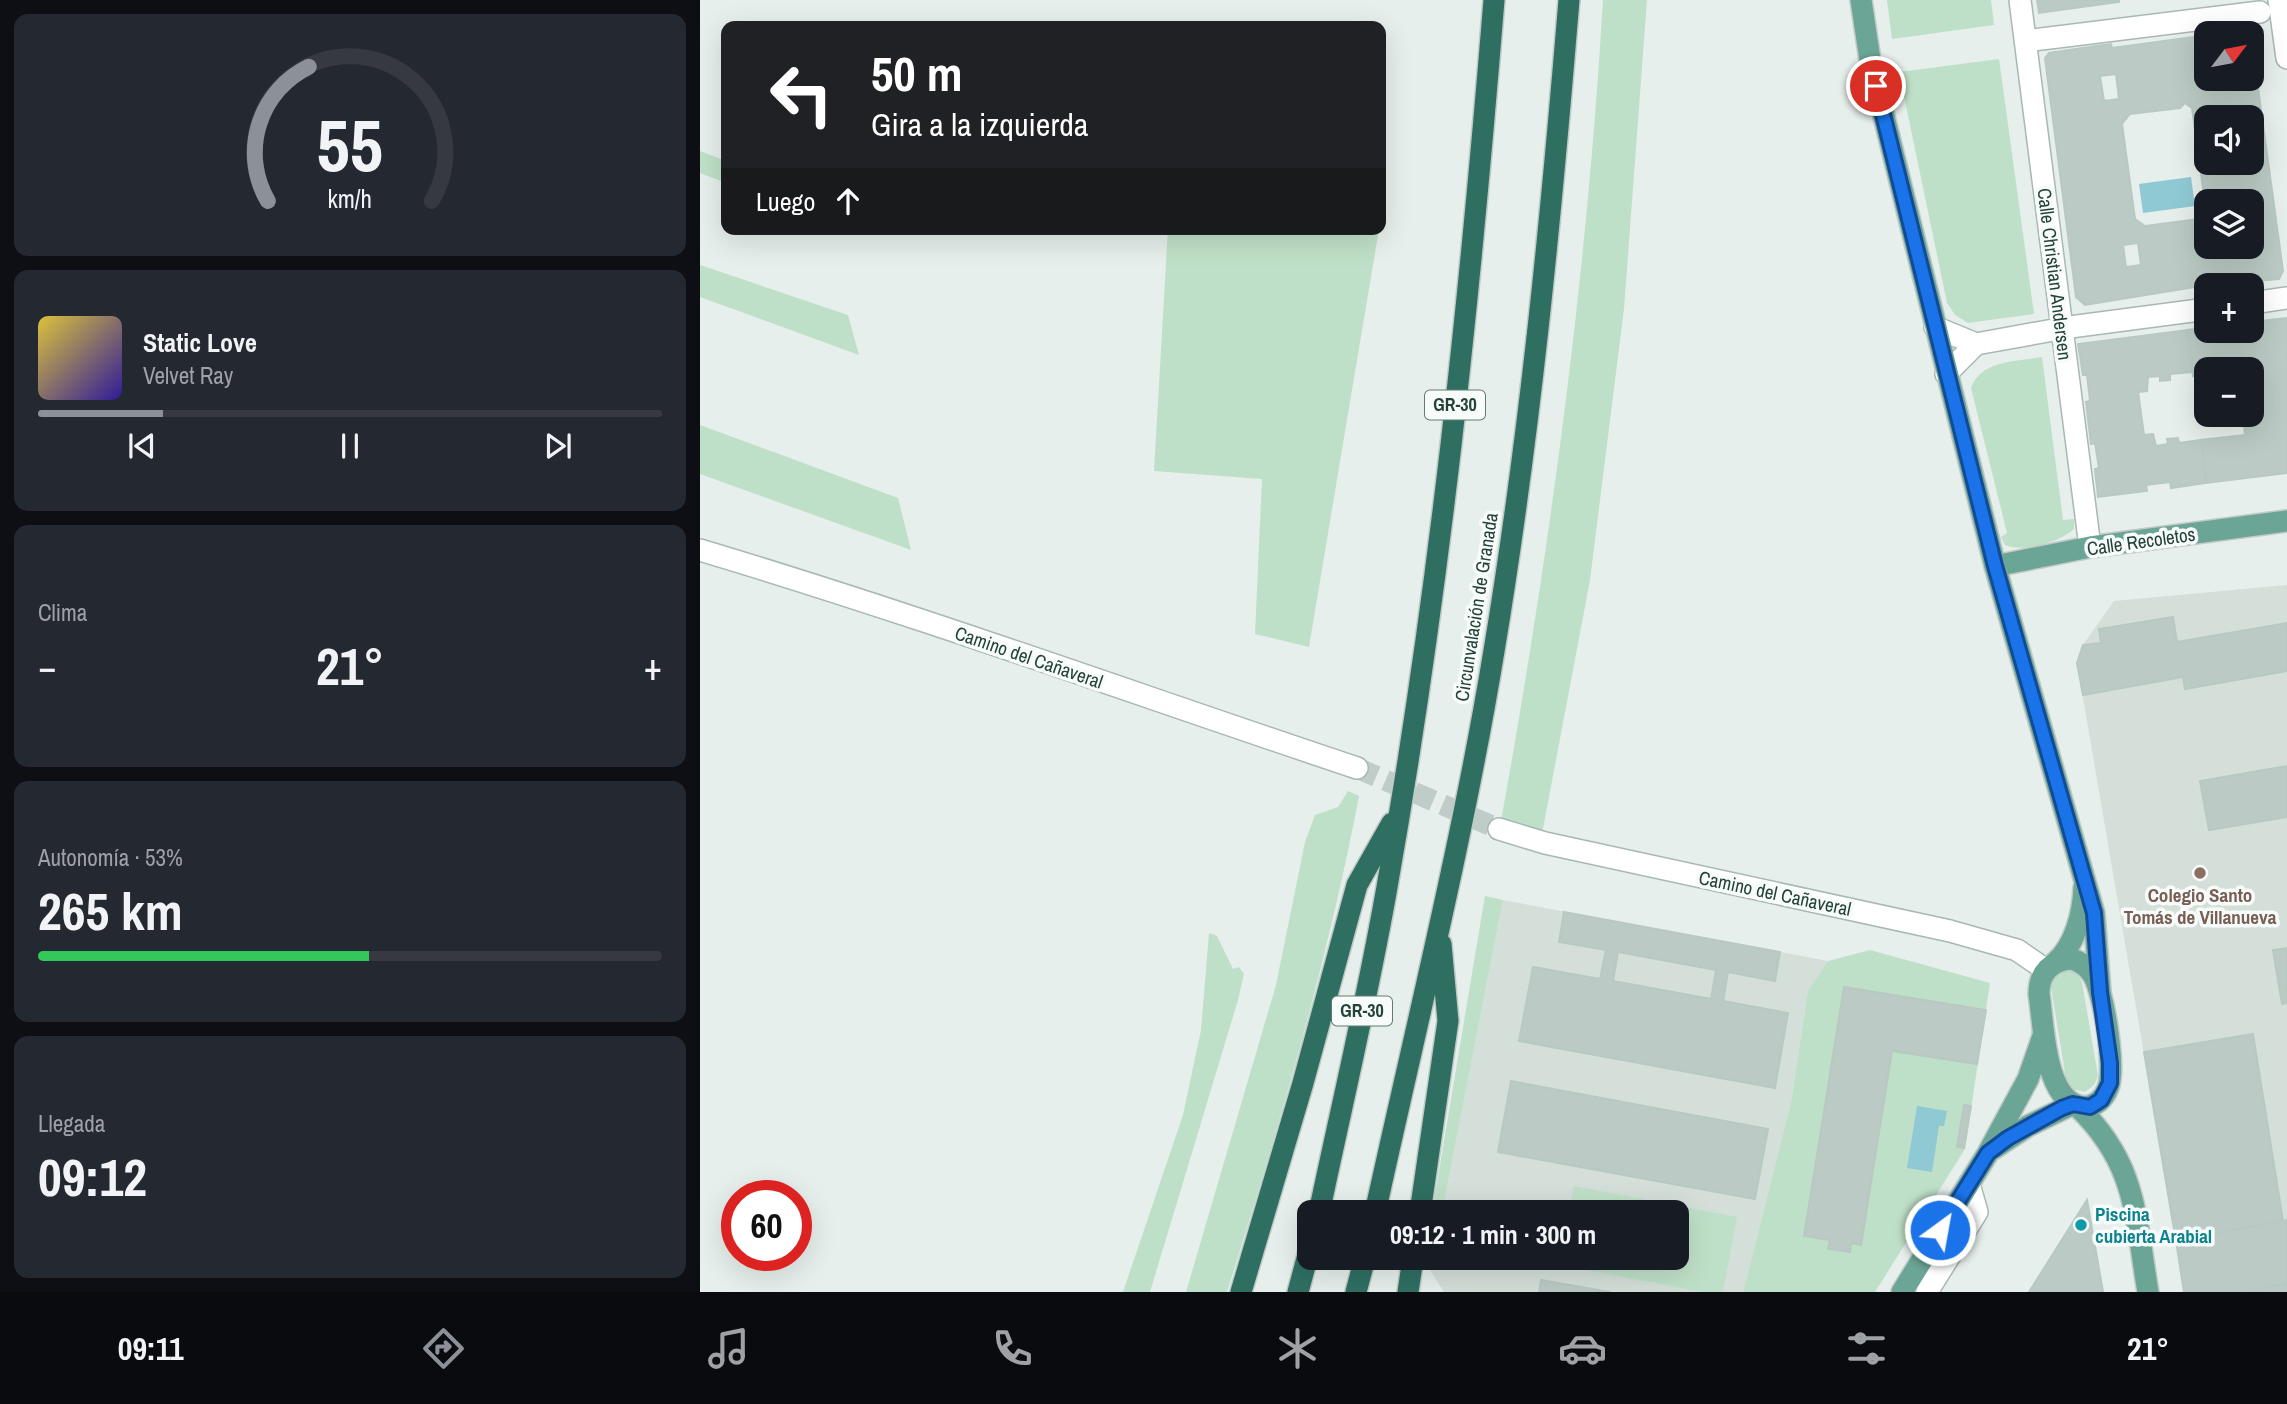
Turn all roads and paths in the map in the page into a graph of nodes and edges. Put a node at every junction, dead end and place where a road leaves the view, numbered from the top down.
1 (1494, 0) edge
2 (1569, 0) edge
3 (1861, 0) edge
4 (2020, 0) edge
5 (2277, 6) edge
6 (2033, 40) dead end
7 (2287, 58) edge
8 (2287, 298) edge
9 (2264, 301) edge
10 (2194, 311) edge
11 (1934, 327) junction
12 (2062, 328) junction
13 (1976, 344) junction
14 (1946, 374) junction
15 (2287, 521) edge
16 (2090, 547) junction
17 (700, 550) edge
18 (1995, 566) junction
19 (1357, 768) tunnel mouth
20 (1400, 809) junction
21 (1499, 829) tunnel mouth
22 (2084, 887) junction
23 (1440, 923) junction
24 (2050, 966) junction
25 (2100, 992) junction
26 (2045, 1030) junction
27 (2076, 1106) junction
28 (1988, 1153) junction
29 (1969, 1184) junction
30 (1322, 1200) edge
31 (1378, 1200) edge
32 (1422, 1200) edge
33 (1304, 1270) edge
34 (1362, 1270) edge
35 (1411, 1270) edge
36 (1241, 1292) edge
37 (1298, 1292) edge
38 (1356, 1292) edge
39 (1408, 1292) edge
40 (1902, 1292) edge
41 (1927, 1292) edge
42 (2148, 1292) edge

1 - 20 highway, GR-30
2 - 23 highway, Circunvalación de Granada / GR-30
3 - 11 main road
4 - 12 street, Calle Christian Andersen
5 - 6 street
5 - 7 street
8 - 9 street
10 - 12 street
11 - 13 street
11 - 14 main road
12 - 13 street
12 - 16 street, Calle Christian Andersen
13 - 14 street
14 - 18 main road
15 - 16 main road, Calle Recoletos
16 - 18 main road, Calle Recoletos
17 - 19 street, Camino del Cañaveral
18 - 22 main road
20 - 30 highway, GR-30
20 - 36 highway
21 - 24 street, Camino del Cañaveral
22 - 24 main road
22 - 25 main road
23 - 31 highway, Circunvalación de Granada / GR-30
23 - 32 highway
24 - 25 main road
24 - 26 main road
25 - 27 main road
26 - 27 main road
26 - 28 main road
27 - 28 main road
27 - 42 main road
28 - 29 main road
29 - 40 main road
29 - 41 street
33 - 37 highway
34 - 38 highway
35 - 39 highway

